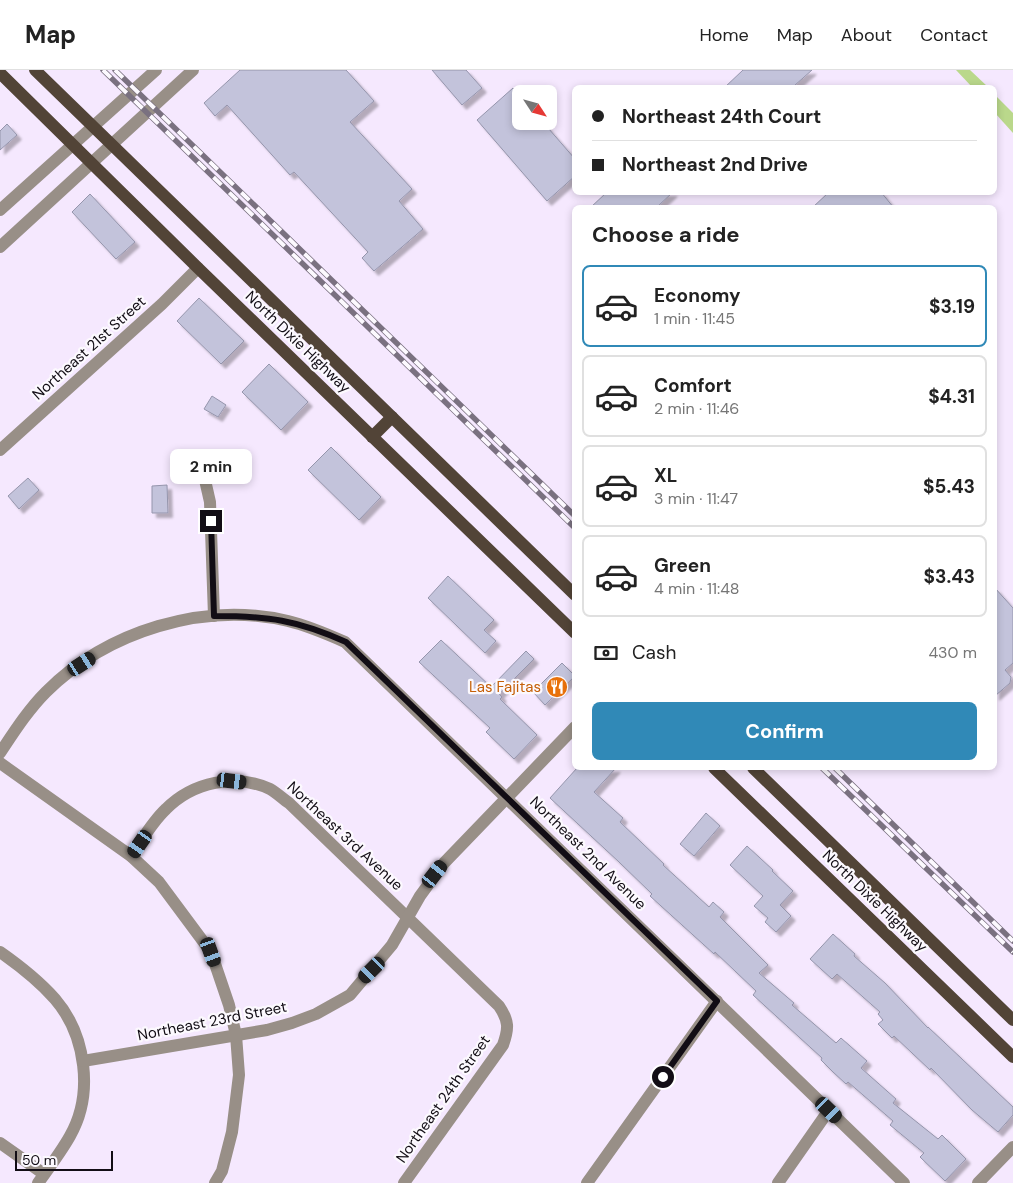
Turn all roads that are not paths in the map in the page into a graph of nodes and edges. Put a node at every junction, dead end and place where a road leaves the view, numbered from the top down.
1 (35, 70) edge
2 (156, 70) edge
3 (192, 70) edge
4 (0, 73) edge
5 (93, 127) junction
6 (73, 145) junction
7 (111, 145) junction
8 (91, 164) junction
9 (0, 210) edge
10 (0, 247) edge
11 (198, 268) junction
12 (392, 417) junction
13 (372, 437) junction
14 (0, 450) edge
15 (205, 480) dead end
16 (572, 592) edge
17 (214, 616) junction
18 (572, 630) edge
19 (572, 730) edge
20 (0, 753) edge
21 (0, 762) edge
22 (716, 770) edge
23 (755, 770) edge
24 (507, 797) junction
25 (131, 856) junction
26 (408, 918) junction
27 (0, 952) edge
28 (717, 1001) junction
29 (499, 1006) joint
30 (1013, 1020) edge
31 (236, 1035) junction
32 (1013, 1058) edge
33 (83, 1060) junction
34 (829, 1110) junction
35 (0, 1143) edge
36 (1013, 1147) edge
37 (41, 1178) edge
38 (215, 1183) edge
39 (404, 1183) edge
40 (587, 1183) edge
41 (778, 1183) edge
42 (904, 1183) edge
43 (978, 1183) edge

1 - 5 main road, North Dixie Highway
2 - 5 street
3 - 7 street
4 - 6 main road, North Dixie Highway
5 - 6 street
5 - 7 main road, North Dixie Highway
6 - 8 main road, North Dixie Highway
6 - 9 street
7 - 8 street
7 - 12 main road, North Dixie Highway
8 - 10 street
8 - 11 main road, North Dixie Highway
11 - 13 main road, North Dixie Highway
11 - 14 street, Northeast 21st Street
12 - 13 main road
12 - 16 main road, North Dixie Highway
13 - 18 main road, North Dixie Highway
15 - 17 street
17 - 20 street, Northeast 2nd Avenue
17 - 24 street, Northeast 2nd Avenue
19 - 24 street, Northeast 23rd Street
21 - 25 street
22 - 32 main road, North Dixie Highway
23 - 30 main road, North Dixie Highway
24 - 26 street, Northeast 23rd Street
24 - 28 street, Northeast 2nd Avenue
25 - 26 street, Northeast 3rd Avenue
25 - 31 street
26 - 29 street, Northeast 3rd Avenue
26 - 31 street, Northeast 23rd Street
27 - 33 street
28 - 34 street, Northeast 2nd Avenue
28 - 40 street
29 - 39 street, Northeast 24th Street
31 - 33 street, Northeast 23rd Street
31 - 38 street
33 - 37 street
34 - 41 street
34 - 42 street, Northeast 2nd Avenue
35 - 37 street
36 - 43 street

